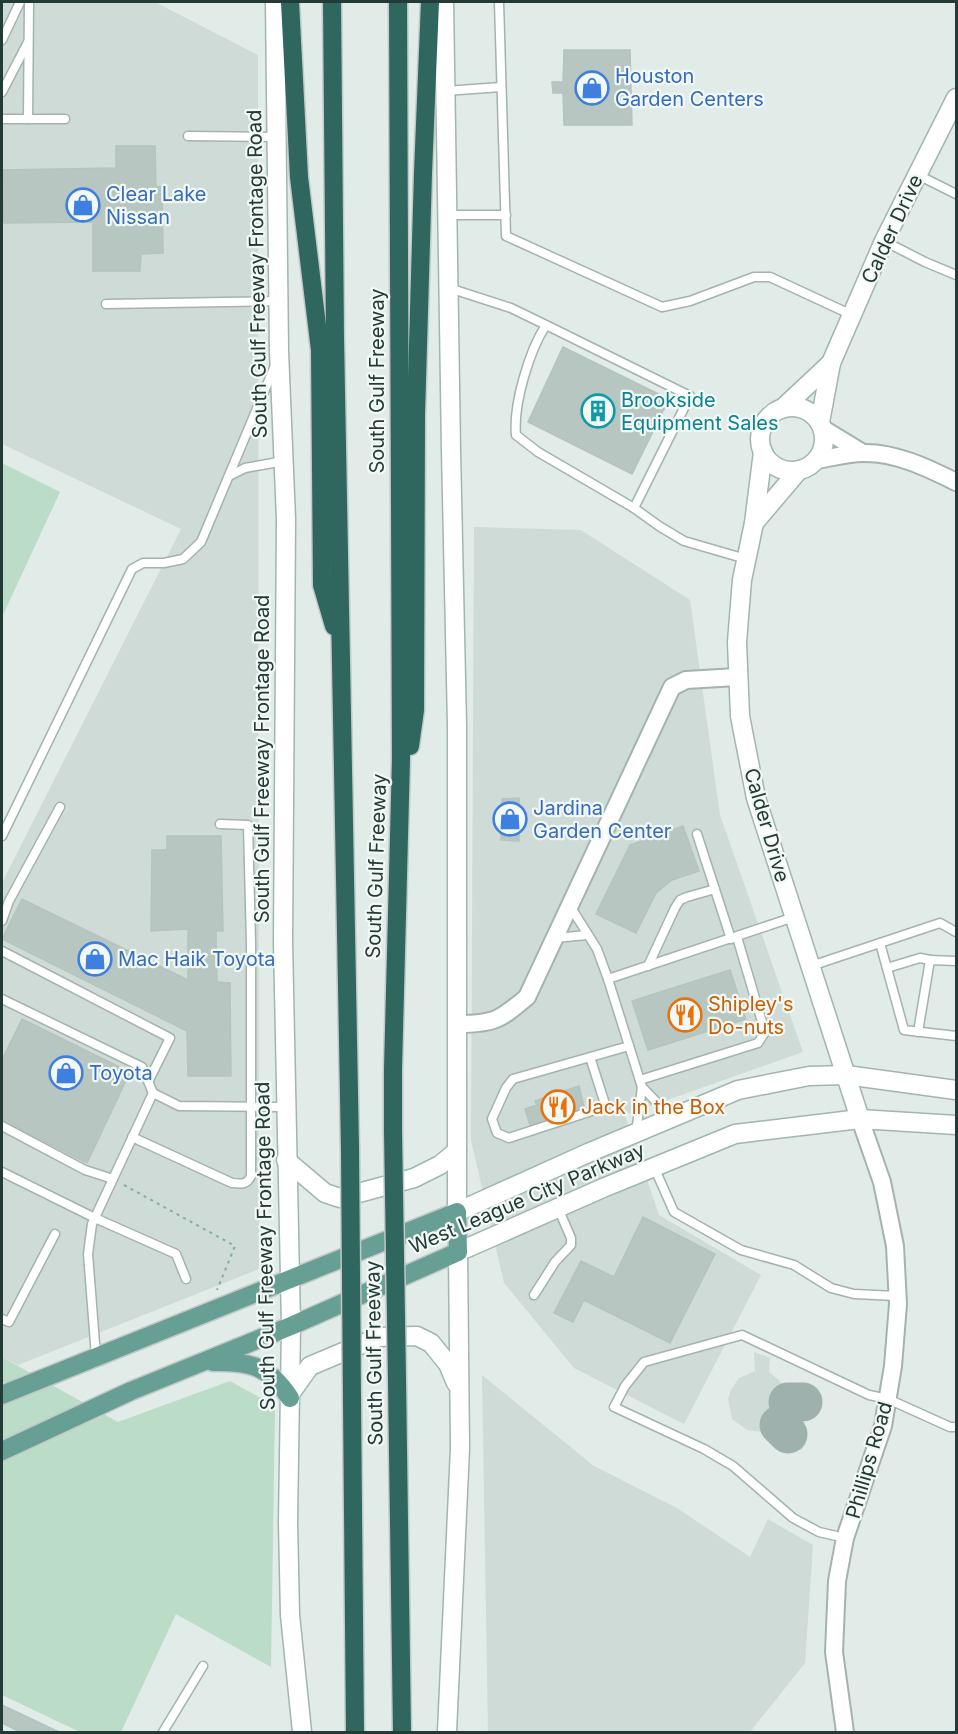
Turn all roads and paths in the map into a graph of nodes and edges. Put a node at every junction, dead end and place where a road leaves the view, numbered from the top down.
1 (20, 2) edge
2 (29, 2) edge
3 (275, 2) edge
4 (290, 2) edge
5 (332, 2) edge
6 (398, 2) edge
7 (430, 2) edge
8 (444, 2) edge
9 (499, 2) edge
10 (2, 40) edge
11 (29, 40) junction
12 (501, 87) junction
13 (445, 91) junction
14 (2, 92) edge
15 (957, 98) edge
16 (65, 118) dead end
17 (2, 119) edge
18 (28, 119) junction
19 (188, 136) dead end
20 (276, 136) junction
21 (918, 175) junction
22 (957, 194) edge
23 (448, 215) junction
24 (506, 215) junction
25 (884, 242) junction
26 (957, 275) edge
27 (449, 288) junction
28 (278, 301) junction
29 (106, 304) dead end
30 (852, 315) junction
31 (546, 325) junction
32 (279, 357) junction
33 (831, 363) junction
34 (783, 408) junction
35 (821, 425) junction
36 (763, 452) junction
37 (863, 453) junction
38 (816, 460) junction
39 (284, 461) junction
40 (798, 470) junction
41 (228, 476) junction
42 (957, 482) edge
43 (634, 508) junction
44 (753, 523) junction
45 (746, 559) junction
46 (341, 651) junction
47 (737, 677) junction
48 (60, 807) dead end
49 (220, 824) dead end
50 (697, 834) dead end
51 (2, 836) edge
52 (399, 846) junction
53 (715, 889) junction
54 (570, 906) junction
55 (795, 917) junction
56 (2, 921) edge
57 (957, 932) edge
58 (587, 935) junction
59 (555, 938) junction
60 (734, 938) junction
61 (880, 943) junction
62 (2, 951) edge
63 (930, 960) junction
64 (957, 961) edge
65 (648, 966) junction
66 (811, 966) junction
67 (887, 969) junction
68 (608, 979) junction
69 (2, 999) edge
70 (458, 1024) junction
71 (918, 1032) junction
72 (957, 1036) edge
73 (629, 1046) junction
74 (590, 1057) junction
75 (846, 1075) junction
76 (149, 1080) junction
77 (641, 1083) junction
78 (957, 1090) edge
79 (153, 1093) junction
80 (251, 1107) junction
81 (285, 1107) junction
82 (672, 1118) junction
83 (860, 1119) junction
84 (957, 1125) edge
85 (2, 1126) edge
86 (636, 1133) junction
87 (132, 1137) junction
88 (458, 1151) junction
89 (286, 1160) junction
90 (654, 1167) junction
91 (2, 1172) edge
92 (113, 1179) junction
93 (558, 1208) junction
94 (457, 1212) junction
95 (95, 1218) junction
96 (55, 1234) dead end
97 (458, 1252) junction
98 (186, 1279) dead end
99 (290, 1279) junction
100 (217, 1290) dead end
101 (534, 1295) dead end
102 (897, 1296) junction
103 (2, 1319) edge
104 (291, 1326) junction
105 (96, 1356) junction
106 (199, 1363) junction
107 (460, 1390) junction
108 (2, 1395) edge
109 (290, 1396) junction
110 (888, 1399) junction
111 (957, 1427) edge
112 (2, 1451) edge
113 (845, 1538) junction
114 (203, 1666) dead end
115 (163, 1732) edge
116 (302, 1732) edge
117 (355, 1732) edge
118 (402, 1732) edge
119 (447, 1732) edge
120 (845, 1732) edge

1 - 10 lane
2 - 11 lane
3 - 20 main road, South Gulf Freeway Frontage Road
4 - 46 highway
5 - 46 highway, South Gulf Freeway
6 - 52 highway, South Gulf Freeway
7 - 52 highway
8 - 13 main road
9 - 12 lane
11 - 14 lane
11 - 18 lane
12 - 13 lane
12 - 24 lane
13 - 23 main road
15 - 21 main road, Calder Drive
16 - 18 lane
17 - 18 lane
19 - 20 lane
20 - 28 main road, South Gulf Freeway Frontage Road
21 - 22 lane
21 - 25 main road, Calder Drive
23 - 24 lane
23 - 27 main road
24 - 30 lane
25 - 26 lane
25 - 30 main road, Calder Drive
27 - 31 lane
27 - 70 main road
28 - 29 lane
28 - 32 main road, South Gulf Freeway Frontage Road
30 - 33 main road, Calder Drive
31 - 43 lane
31 - 43 lane
32 - 39 main road, South Gulf Freeway Frontage Road
32 - 41 lane
33 - 34 main road, Calder Drive
33 - 35 main road, Calder Drive
34 - 35 main road
34 - 36 main road
35 - 37 street
35 - 38 main road
36 - 40 main road
36 - 44 main road, Calder Drive
37 - 38 street
37 - 42 street
38 - 40 main road
39 - 41 lane
39 - 81 main road, South Gulf Freeway Frontage Road
40 - 44 main road, Calder Drive
41 - 51 lane
43 - 45 lane
44 - 45 main road, Calder Drive
45 - 47 main road, Calder Drive
46 - 117 highway, South Gulf Freeway, bridge
47 - 54 street
47 - 55 main road, Calder Drive
48 - 56 lane
49 - 80 lane
50 - 53 lane
52 - 118 highway, South Gulf Freeway, bridge
53 - 60 lane
53 - 65 lane
54 - 58 lane
54 - 59 street
55 - 60 lane
55 - 66 main road, Calder Drive
57 - 61 lane
58 - 59 lane
58 - 68 lane
59 - 70 street
60 - 65 lane
60 - 77 lane
61 - 66 lane
61 - 67 lane
62 - 76 lane
63 - 64 lane
63 - 67 lane
63 - 71 lane
65 - 68 lane
66 - 75 main road, Calder Drive
67 - 71 lane
68 - 73 lane
69 - 76 lane
70 - 88 main road
71 - 72 lane
73 - 74 lane
73 - 77 lane
74 - 74 lane
75 - 78 main road, West League City Parkway
75 - 82 main road, West League City Parkway
75 - 83 main road, Calder Drive
76 - 79 lane
77 - 82 lane
77 - 86 lane
79 - 80 lane
79 - 87 lane
80 - 81 lane
80 - 87 lane
81 - 89 main road, South Gulf Freeway Frontage Road
82 - 86 main road, West League City Parkway
83 - 84 main road, West League City Parkway
83 - 90 main road, West League City Parkway
83 - 102 street, Phillips Road
85 - 92 lane
86 - 94 main road, West League City Parkway
87 - 92 lane
88 - 89 main road
88 - 94 main road
89 - 99 main road, South Gulf Freeway Frontage Road
90 - 93 main road, West League City Parkway
90 - 102 lane
91 - 95 lane
92 - 95 lane
92 - 100 path
93 - 97 main road, West League City Parkway
93 - 101 lane
94 - 97 main road
94 - 99 main road, West League City Parkway
95 - 98 lane
95 - 105 lane
96 - 103 lane
97 - 104 main road, West League City Parkway
97 - 107 main road
99 - 104 main road, South Gulf Freeway Frontage Road
99 - 105 main road, West League City Parkway
102 - 110 street, Phillips Road
104 - 106 main road, West League City Parkway
104 - 109 main road, South Gulf Freeway Frontage Road
105 - 108 main road, West League City Parkway
106 - 109 main road
106 - 112 main road, West League City Parkway
107 - 109 main road
107 - 119 main road
109 - 116 main road, South Gulf Freeway Frontage Road
110 - 111 lane
110 - 113 street, Phillips Road
110 - 113 lane
113 - 120 street, Phillips Road
114 - 115 lane

